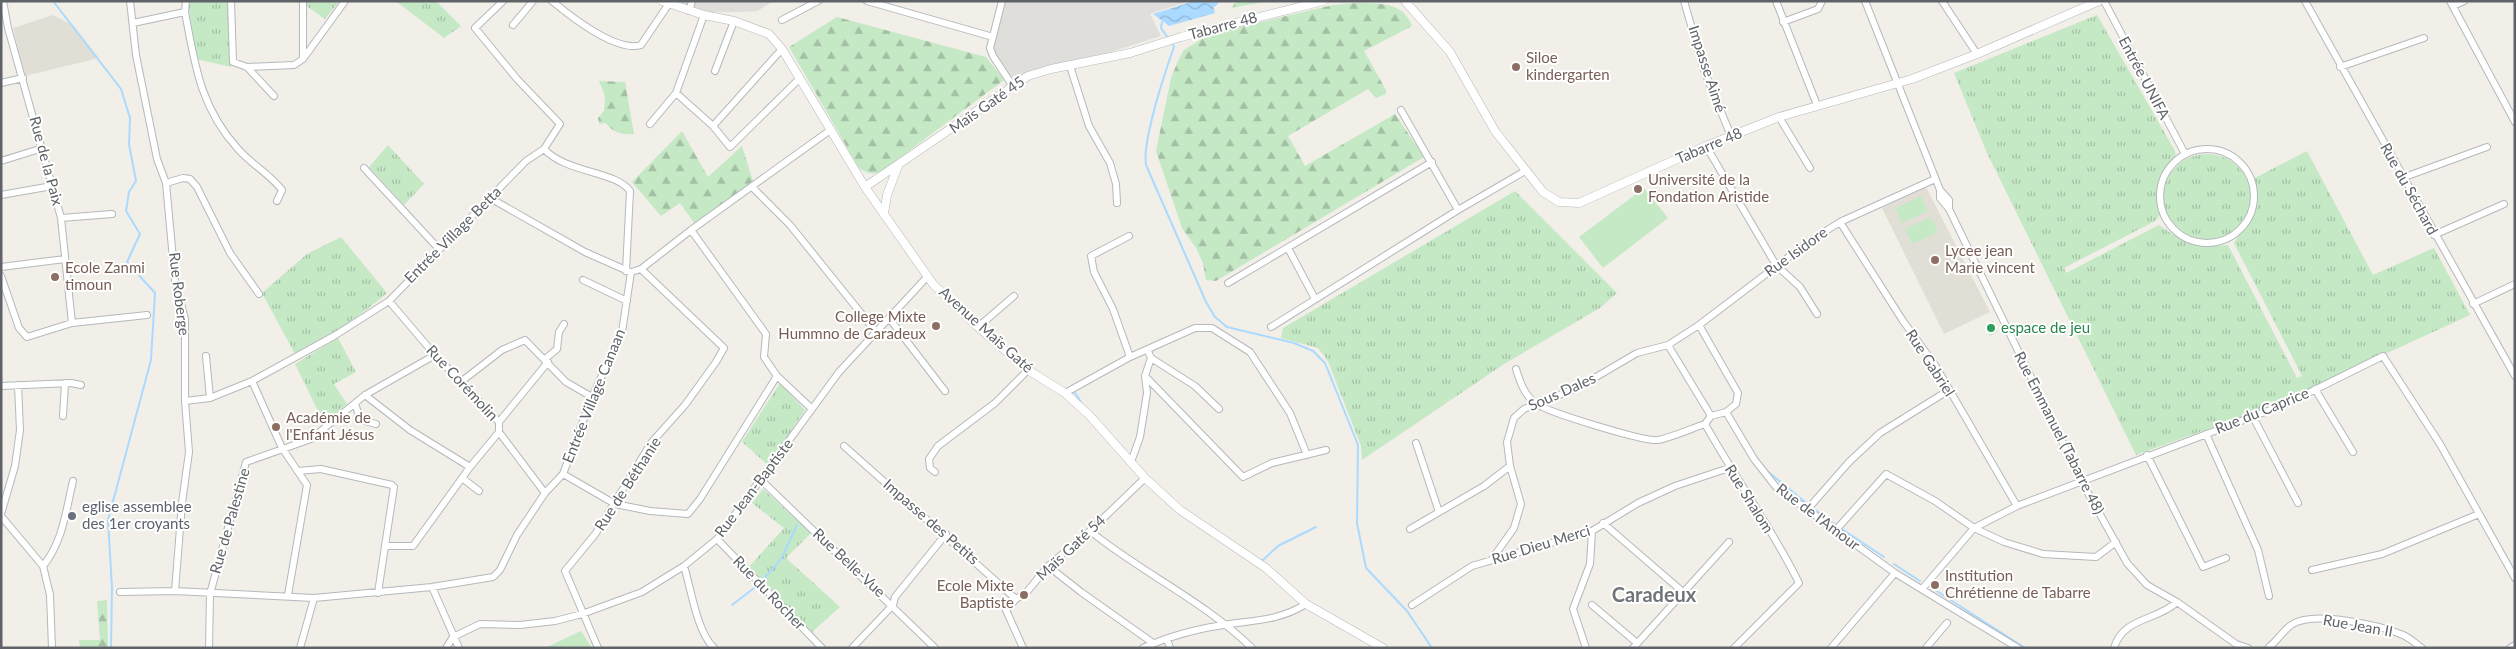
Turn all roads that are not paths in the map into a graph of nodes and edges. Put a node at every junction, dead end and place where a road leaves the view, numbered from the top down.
1 (3, 1) edge
2 (130, 1) edge
3 (186, 1) edge
4 (231, 1) edge
5 (303, 1) edge
6 (345, 1) edge
7 (503, 1) edge
8 (534, 1) edge
9 (552, 1) edge
10 (692, 1) edge
11 (818, 1) edge
12 (867, 1) edge
13 (1002, 1) edge
14 (1323, 1) edge
15 (1405, 1) edge
16 (1684, 1) edge
17 (1776, 1) edge
18 (1822, 1) edge
19 (1865, 1) edge
20 (1942, 1) edge
21 (2099, 1) edge
22 (2104, 1) edge
23 (2305, 1) edge
24 (2464, 1) edge
25 (665, 3) edge
26 (2451, 3) edge
27 (689, 11) junction
28 (186, 12) junction
29 (704, 15) junction
30 (4, 17) edge
31 (782, 20) dead end
32 (734, 21) junction
33 (1783, 22) junction
34 (133, 23) junction
35 (513, 25) dead end
36 (993, 37) junction
37 (1181, 37) joint
38 (2424, 38) dead end
39 (782, 49) junction
40 (1977, 54) junction
41 (303, 59) junction
42 (1070, 66) junction
43 (2340, 66) junction
44 (247, 67) junction
45 (715, 72) dead end
46 (23, 78) junction
47 (799, 79) junction
48 (1, 83) edge
49 (1897, 84) junction
50 (1012, 85) junction
51 (676, 93) junction
52 (274, 96) dead end
53 (1817, 105) junction
54 (1400, 110) dead end
55 (1779, 117) junction
56 (2515, 122) edge
57 (650, 124) dead end
58 (713, 126) junction
59 (830, 131) junction
60 (1731, 136) junction
61 (1706, 146) junction
62 (2486, 147) dead end
63 (43, 148) junction
64 (544, 149) junction
65 (2185, 154) junction
66 (1, 160) edge
67 (1432, 162) junction
68 (898, 166) junction
69 (364, 168) dead end
70 (1810, 168) dead end
71 (1525, 171) junction
72 (2402, 178) junction
73 (1935, 179) junction
74 (166, 183) junction
75 (52, 186) junction
76 (752, 187) junction
77 (865, 187) junction
78 (1, 195) edge
79 (490, 198) junction
80 (277, 201) dead end
81 (1118, 203) dead end
82 (2504, 204) dead end
83 (1458, 210) junction
84 (112, 214) dead end
85 (884, 214) junction
86 (61, 218) junction
87 (1840, 222) junction
88 (691, 230) junction
89 (2434, 235) junction
90 (1129, 236) dead end
91 (438, 248) junction
92 (1288, 248) junction
93 (65, 259) junction
94 (1776, 266) junction
95 (1, 267) edge
96 (641, 269) junction
97 (629, 271) junction
98 (1, 276) edge
99 (927, 276) junction
100 (583, 280) dead end
101 (1228, 283) dead end
102 (2515, 284) edge
103 (259, 294) dead end
104 (1014, 296) dead end
105 (1315, 299) junction
106 (389, 301) junction
107 (627, 301) junction
108 (2473, 304) junction
109 (1817, 314) dead end
110 (147, 315) dead end
111 (889, 318) junction
112 (72, 324) junction
113 (564, 324) dead end
114 (1699, 325) junction
115 (978, 327) junction
116 (1271, 328) dead end
117 (876, 332) junction
118 (1668, 345) junction
119 (1148, 350) junction
120 (435, 355) junction
121 (206, 356) dead end
122 (1130, 357) junction
123 (1151, 358) junction
124 (547, 361) junction
125 (1516, 369) dead end
126 (1028, 370) junction
127 (777, 376) junction
128 (1145, 376) junction
129 (2515, 376) edge
130 (252, 381) junction
131 (462, 381) junction
132 (65, 383) junction
133 (80, 385) dead end
134 (1, 386) edge
135 (18, 386) junction
136 (2315, 389) junction
137 (1948, 390) junction
138 (945, 391) dead end
139 (1065, 393) junction
140 (365, 395) junction
141 (592, 397) junction
142 (210, 398) junction
143 (186, 401) junction
144 (355, 404) junction
145 (1536, 404) junction
146 (812, 409) junction
147 (1220, 409) dead end
148 (1726, 412) junction
149 (63, 416) dead end
150 (1711, 416) junction
151 (2253, 417) junction
152 (499, 422) junction
153 (376, 424) dead end
154 (1705, 424) junction
155 (499, 432) junction
156 (2206, 434) junction
157 (1416, 443) dead end
158 (844, 446) dead end
159 (282, 448) junction
160 (1326, 450) dead end
161 (2352, 452) dead end
162 (1307, 455) junction
163 (2147, 455) junction
164 (1131, 462) junction
165 (1510, 466) junction
166 (470, 467) junction
167 (1729, 468) junction
168 (298, 472) junction
169 (935, 472) dead end
170 (563, 474) junction
171 (462, 478) junction
172 (1145, 478) junction
173 (761, 480) junction
174 (73, 481) dead end
175 (2082, 482) junction
176 (480, 491) dead end
177 (544, 493) junction
178 (2298, 503) dead end
179 (615, 504) junction
180 (2018, 506) junction
181 (1807, 510) junction
182 (1439, 512) junction
183 (2479, 514) junction
184 (1, 515) edge
185 (1603, 523) junction
186 (1974, 528) junction
187 (1410, 529) dead end
188 (1090, 531) junction
189 (1592, 531) junction
190 (1835, 531) junction
191 (946, 534) junction
192 (717, 539) junction
193 (1729, 542) dead end
194 (2116, 542) junction
195 (385, 546) junction
196 (2226, 558) dead end
197 (1492, 559) junction
198 (43, 566) junction
199 (684, 566) junction
200 (1048, 566) junction
201 (2312, 570) dead end
202 (1895, 573) junction
203 (2515, 578) edge
204 (432, 587) junction
205 (1922, 589) junction
206 (175, 591) junction
207 (120, 592) dead end
208 (1683, 592) junction
209 (378, 593) junction
210 (210, 594) junction
211 (288, 595) junction
212 (2269, 596) dead end
213 (314, 598) junction
214 (1016, 598) junction
215 (2177, 602) junction
216 (1306, 604) junction
217 (893, 605) junction
218 (1412, 605) dead end
219 (1592, 605) dead end
220 (582, 614) junction
221 (1947, 623) dead end
222 (1228, 624) junction
223 (453, 637) junction
224 (1166, 639) junction
225 (708, 642) junction
226 (1153, 643) junction
227 (1635, 645) edge
228 (2515, 645) edge
229 (52, 648) edge
230 (208, 648) edge
231 (300, 648) edge
232 (446, 648) edge
233 (459, 648) edge
234 (598, 648) edge
235 (701, 648) edge
236 (714, 648) edge
237 (822, 648) edge
238 (852, 648) edge
239 (935, 648) edge
240 (1023, 648) edge
241 (1143, 648) edge
242 (1170, 648) edge
243 (1252, 648) edge
244 (1382, 648) edge
245 (1586, 648) edge
246 (1734, 648) edge
247 (1831, 648) edge
248 (1926, 648) edge
249 (2018, 648) edge
250 (2114, 648) edge
251 (2248, 648) edge
252 (2268, 648) edge
253 (2422, 648) edge
254 (2510, 648) edge

1 - 30 street, Rue de la Paix
2 - 34 street, Rue Roberge
3 - 28 street
4 - 44 street
5 - 41 street
6 - 41 street
7 - 64 street, Entrée Village Betta
8 - 35 street
9 - 25 street
10 - 27 street
11 - 31 street
12 - 36 street
13 - 36 street
14 - 37 street, Tabarre 48
15 - 71 street, Tabarre 48
16 - 60 street, Impasse Aimé
17 - 33 street
18 - 33 street
19 - 49 street, Rue Emmanuel (Tabarre 48)
20 - 40 street
21 - 40 street, Tabarre 48
22 - 65 street, Entrée UNIFA
23 - 43 street, Rue du Séchard
24 - 26 street
25 - 27 street, Avenue Maïs Gaté
26 - 56 street
27 - 29 street, Avenue Maïs Gaté
28 - 34 street
28 - 80 street
29 - 32 street, Avenue Maïs Gaté
29 - 51 street
30 - 46 street, Rue de la Paix
32 - 39 street, Avenue Maïs Gaté
32 - 45 street
33 - 53 street
34 - 74 street, Rue Roberge
36 - 50 street
37 - 42 street, Maïs Gaté 45
38 - 43 street
39 - 47 street, Avenue Maïs Gaté
39 - 58 street
40 - 49 street, Tabarre 48
41 - 44 street
42 - 50 street, Maïs Gaté 45
42 - 81 street
43 - 72 street, Rue du Séchard
44 - 52 street
46 - 48 street
46 - 63 street, Rue de la Paix
47 - 58 street
47 - 59 street, Avenue Maïs Gaté
49 - 53 street, Tabarre 48
49 - 73 street, Rue Emmanuel (Tabarre 48)
50 - 68 street, Maïs Gaté 45
51 - 57 street
51 - 58 street
53 - 55 street, Tabarre 48
54 - 67 street
55 - 60 street, Tabarre 48
55 - 70 street
59 - 76 street
59 - 77 street, Avenue Maïs Gaté
60 - 61 street, Tabarre 48
61 - 71 street, Tabarre 48
61 - 94 street
62 - 72 street
63 - 66 street
63 - 75 street, Rue de la Paix
64 - 79 street, Entrée Village Betta
64 - 97 street
65 - 65 street
67 - 83 street
67 - 92 street
68 - 77 street, Maïs Gaté 45
68 - 85 street
69 - 91 street
71 - 83 street
72 - 89 street, Rue du Séchard
73 - 87 street, Rue Isidore
73 - 175 street, Rue Emmanuel (Tabarre 48)
74 - 103 street
74 - 143 street, Rue Roberge
75 - 78 street
75 - 86 street, Rue de la Paix
76 - 88 street
76 - 117 street
77 - 85 street, Avenue Maïs Gaté
79 - 91 street, Entrée Village Betta
79 - 97 street
82 - 89 street
83 - 105 street
84 - 86 street
85 - 99 street, Avenue Maïs Gaté
86 - 93 street, Rue de la Paix
87 - 94 street, Rue Isidore
87 - 137 street, Rue Gabriel
88 - 96 street
88 - 127 street
89 - 108 street, Rue du Séchard
90 - 122 street
91 - 106 street, Entrée Village Betta
92 - 101 street
92 - 105 street
93 - 95 street
93 - 112 street, Rue de la Paix
94 - 109 street
94 - 114 street, Rue Isidore
96 - 97 street
96 - 179 street, Rue de Béthanie
97 - 107 street, Entrée Village Canaan
98 - 112 street
99 - 111 street, Rue Jean-Baptiste
99 - 115 street, Avenue Maïs Gaté
100 - 107 street
102 - 108 street
104 - 115 street
105 - 116 street
106 - 120 street, Rue Corémolin
106 - 130 street, Entrée Village Betta
107 - 141 street, Entrée Village Canaan
108 - 129 street, Rue du Séchard
110 - 112 street
111 - 117 street, Rue Jean-Baptiste
111 - 138 street
113 - 124 street
114 - 118 street, Rue Isidore
114 - 148 street
115 - 126 street, Avenue Maïs Gaté
117 - 146 street, Rue Jean-Baptiste
118 - 145 street, Sous Dales
118 - 150 street
119 - 122 street
119 - 123 street
119 - 162 street
120 - 131 street, Rue Corémolin
120 - 140 street, Rue de Palestine
121 - 142 street
122 - 139 street
123 - 128 street
123 - 147 street
124 - 131 street
124 - 141 street
124 - 152 street
125 - 145 street
126 - 139 street, Avenue Maïs Gaté
126 - 169 street
127 - 146 street
127 - 179 street
128 - 162 street
128 - 164 street
130 - 142 street, Entrée Village Betta
130 - 159 street
131 - 152 street, Rue Corémolin
132 - 133 street
132 - 135 street
132 - 149 street
134 - 135 street
135 - 184 street
136 - 151 street, Rue du Caprice
136 - 161 street
136 - 183 street, Rue du Caprice
137 - 180 street, Rue Gabriel
137 - 181 street
139 - 164 street, Avenue Maïs Gaté
140 - 144 street, Rue de Palestine
140 - 166 street
141 - 170 street, Entrée Village Canaan
142 - 143 street, Entrée Village Betta
143 - 206 street, Rue Roberge
144 - 153 street
144 - 159 street, Rue de Palestine
145 - 154 street
145 - 165 street, Sous Dales
146 - 173 street, Rue Jean-Baptiste
148 - 150 street
148 - 181 street, Rue de l'Amour
150 - 154 street
151 - 156 street, Rue du Caprice
151 - 178 street
152 - 155 street, Rue Corémolin
154 - 167 street, Rue Shalom
155 - 166 street
155 - 177 street, Rue Corémolin
156 - 163 street, Rue du Caprice
156 - 212 street
157 - 182 street
158 - 191 street, Impasse des Petits
159 - 168 street
159 - 210 street, Rue de Palestine
160 - 162 street
163 - 175 street, Rue du Caprice
163 - 196 street
164 - 172 street, Avenue Maïs Gaté
165 - 182 street
165 - 197 street, Sous Dales
166 - 171 street
167 - 185 street, Rue Dieu Merci
167 - 246 street, Rue Shalom
168 - 195 street
168 - 211 street
170 - 177 street, Entrée Village Canaan
170 - 179 street
171 - 176 street
171 - 195 street
172 - 188 street, Maïs Gaté 54
172 - 216 street, Avenue Maïs Gaté
173 - 192 street, Rue Jean-Baptiste
173 - 217 street, Rue Belle-Vue
174 - 198 street
175 - 180 street, Rue du Caprice
175 - 194 street, Rue Emmanuel (Tabarre 48)
177 - 204 street, Entrée Village Canaan
179 - 220 street, Rue de Béthanie
180 - 186 street, Rue du Caprice
181 - 190 street, Rue de l'Amour
182 - 187 street
183 - 201 street
183 - 203 street, Rue du Caprice
184 - 198 street
185 - 189 street, Rue Dieu Merci
185 - 208 street
186 - 190 street
186 - 194 street
186 - 205 street, Rue du Caprice
188 - 200 street, Maïs Gaté 54
188 - 222 street
189 - 197 street, Rue Dieu Merci
189 - 245 street
190 - 202 street, Rue de l'Amour
191 - 214 street, Impasse des Petits
191 - 217 street
192 - 199 street, Rue Jean-Baptiste
192 - 237 street, Rue du Rocher
193 - 208 street
194 - 215 street, Rue Emmanuel (Tabarre 48)
195 - 209 street
197 - 218 street, Rue Dieu Merci
198 - 229 street
199 - 220 street, Rue Jean-Baptiste
199 - 225 street
200 - 214 street, Maïs Gaté 54
200 - 226 street
202 - 205 street, Rue de l'Amour
202 - 247 street
204 - 209 street, Entrée Village Canaan
204 - 223 street
205 - 249 street, Rue de l'Amour
206 - 207 street, Entrée Village Canaan
206 - 210 street, Entrée Village Canaan
208 - 227 street
209 - 213 street, Entrée Village Canaan
210 - 211 street, Entrée Village Canaan
210 - 230 street, Rue de Palestine
211 - 213 street, Entrée Village Canaan
213 - 231 street
214 - 240 street
215 - 250 street
215 - 251 street, Rue Emmanuel (Tabarre 48)
216 - 222 street
216 - 244 street, Avenue Maïs Gaté
217 - 238 street
217 - 239 street, Rue Belle-Vue
219 - 227 street
220 - 223 street, Rue Jean-Baptiste
220 - 234 street, Rue de Béthanie
221 - 248 street
222 - 224 street
222 - 243 street
223 - 232 street
223 - 233 street
224 - 226 street
224 - 242 street
225 - 235 street
225 - 236 street
226 - 241 street
228 - 254 street
252 - 253 street, Rue Jean II

